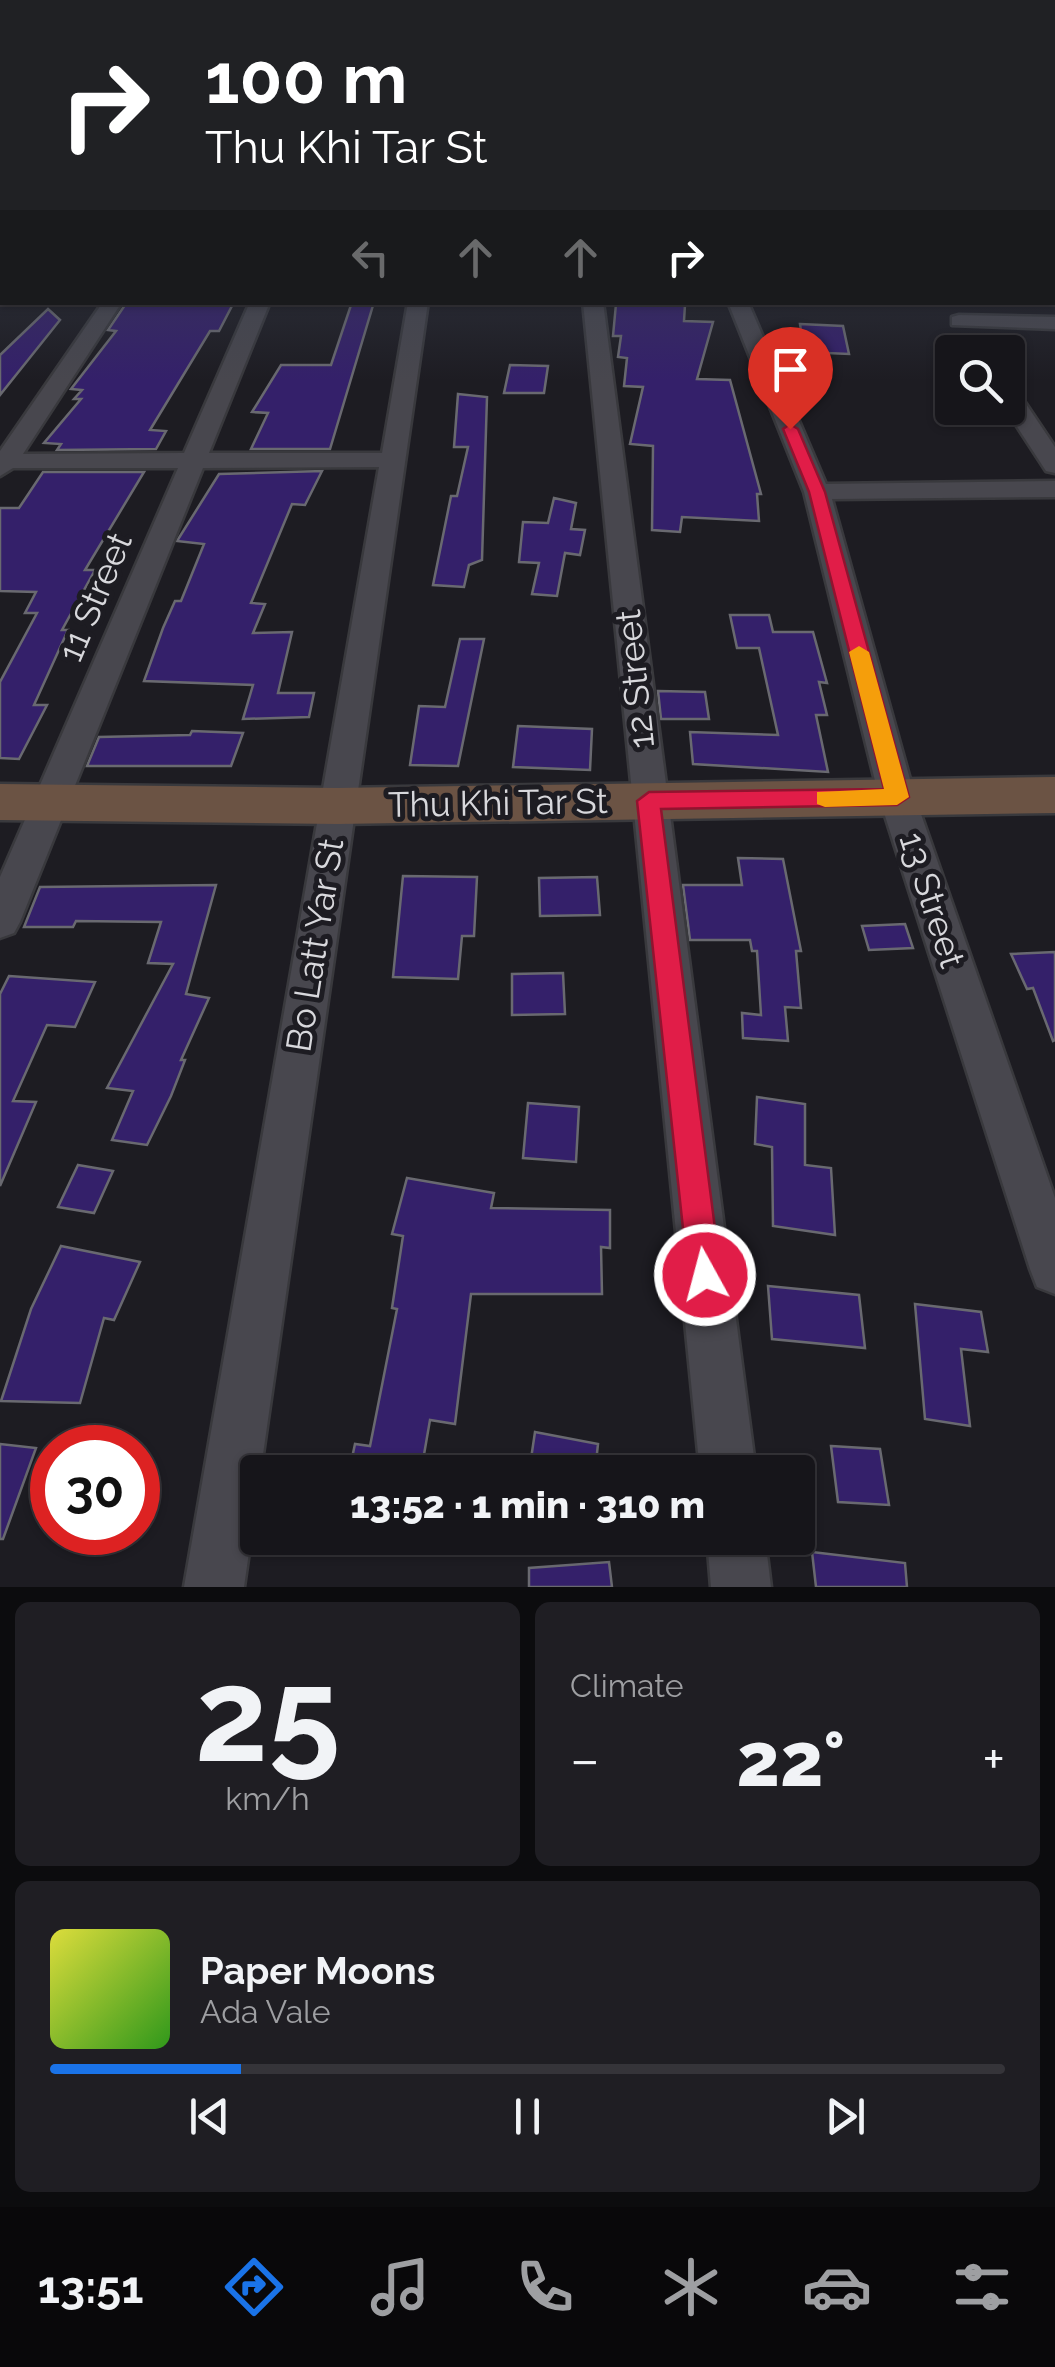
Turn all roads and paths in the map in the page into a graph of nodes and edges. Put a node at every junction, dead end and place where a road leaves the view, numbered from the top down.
1 (111, 305) edge
2 (259, 305) edge
3 (417, 305) edge
4 (593, 305) edge
5 (739, 305) edge
6 (959, 320) edge
7 (1055, 323) edge
8 (1025, 420) edge
9 (391, 460) junction
10 (192, 461) junction
11 (2, 464) edge
12 (1055, 466) edge
13 (1055, 489) edge
14 (817, 492) junction
15 (1055, 794) edge
16 (897, 797) junction
17 (649, 801) junction
18 (0, 802) edge
19 (50, 802) junction
20 (336, 806) junction
21 (0, 922) edge
22 (1055, 1269) edge
23 (726, 1455) edge
24 (738, 1555) edge
25 (214, 1587) edge
26 (742, 1587) edge

1 - 11 street
2 - 10 street, 11 Street
3 - 9 street, Bo Latt Yar St
4 - 17 street, 12 Street
5 - 14 street, 13 Street
6 - 7 street
8 - 12 street
9 - 10 street
9 - 20 street, Bo Latt Yar St
10 - 11 street
10 - 19 street, 11 Street
13 - 14 street
14 - 16 street, 13 Street
15 - 16 street, Thu Khi Tar St
16 - 17 street, Thu Khi Tar St
16 - 22 street, 13 Street
17 - 20 street, Thu Khi Tar St
17 - 23 street, 12 Street
18 - 19 street, Thu Khi Tar St
19 - 20 street, Thu Khi Tar St
19 - 21 street, 11 Street
20 - 25 street, Bo Latt Yar St
24 - 26 street

